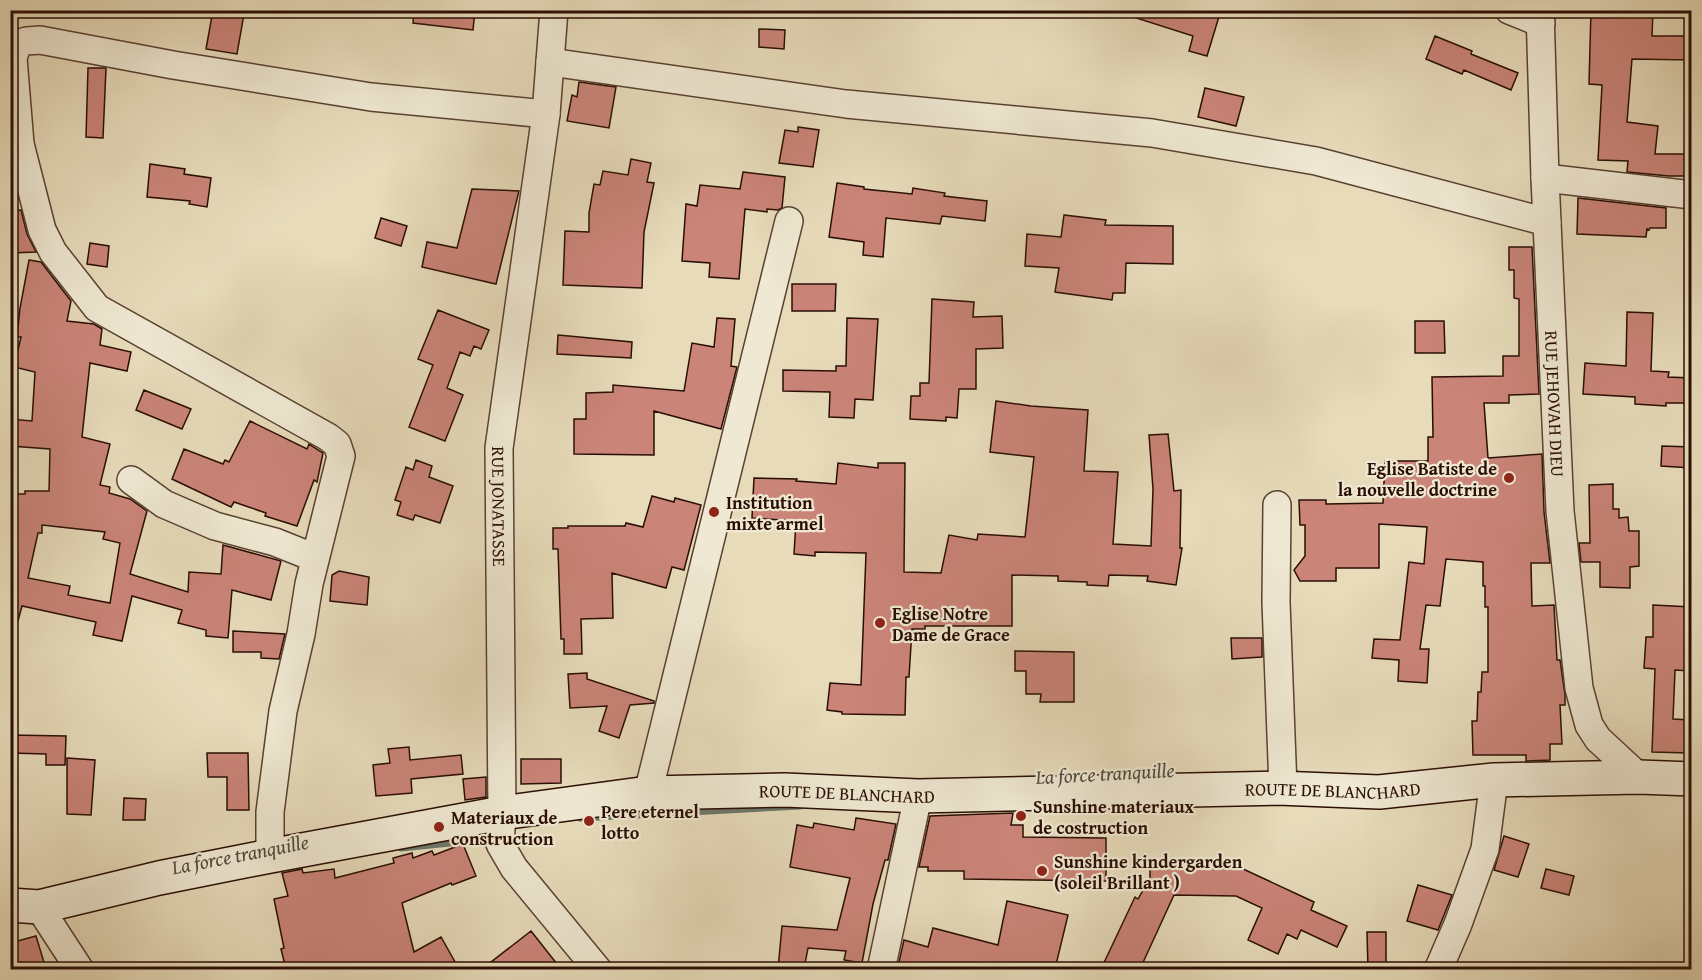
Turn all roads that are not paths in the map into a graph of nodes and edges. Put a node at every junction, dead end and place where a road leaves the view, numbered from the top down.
1 (554, 10) edge
2 (1509, 10) edge
3 (1541, 17) edge
4 (550, 62) junction
5 (546, 114) junction
6 (15, 143) edge
7 (1545, 178) junction
8 (1692, 195) edge
9 (789, 221) dead end
10 (1547, 222) junction
11 (131, 480) dead end
12 (1277, 505) dead end
13 (315, 558) junction
14 (1639, 777) junction
15 (1692, 779) edge
16 (1494, 780) junction
17 (1283, 788) junction
18 (648, 793) junction
19 (918, 795) junction
20 (502, 813) junction
21 (270, 856) junction
22 (25, 906) edge
23 (80, 969) edge
24 (598, 969) edge
25 (881, 969) edge
26 (1438, 969) edge

1 - 4 street, RUE JONATASSE
2 - 3 street
3 - 7 street, RUE JEHOVAH DIEU
4 - 5 street, RUE JONATASSE
4 - 10 street
5 - 6 street
5 - 20 street, RUE JONATASSE
6 - 13 street
7 - 8 street
7 - 10 street, RUE JEHOVAH DIEU
9 - 18 street
10 - 14 street, RUE JEHOVAH DIEU
11 - 13 street
12 - 17 street
13 - 21 street
14 - 15 street, ROUTE DE BLANCHARD
14 - 16 street, ROUTE DE BLANCHARD
16 - 17 street, ROUTE DE BLANCHARD
16 - 26 street
17 - 19 street, ROUTE DE BLANCHARD
18 - 19 street, ROUTE DE BLANCHARD
18 - 20 street, ROUTE DE BLANCHARD
19 - 25 street
20 - 21 street, ROUTE DE BLANCHARD
20 - 24 street, RUE JONATASSE
21 - 22 street, ROUTE DE BLANCHARD
22 - 23 street

